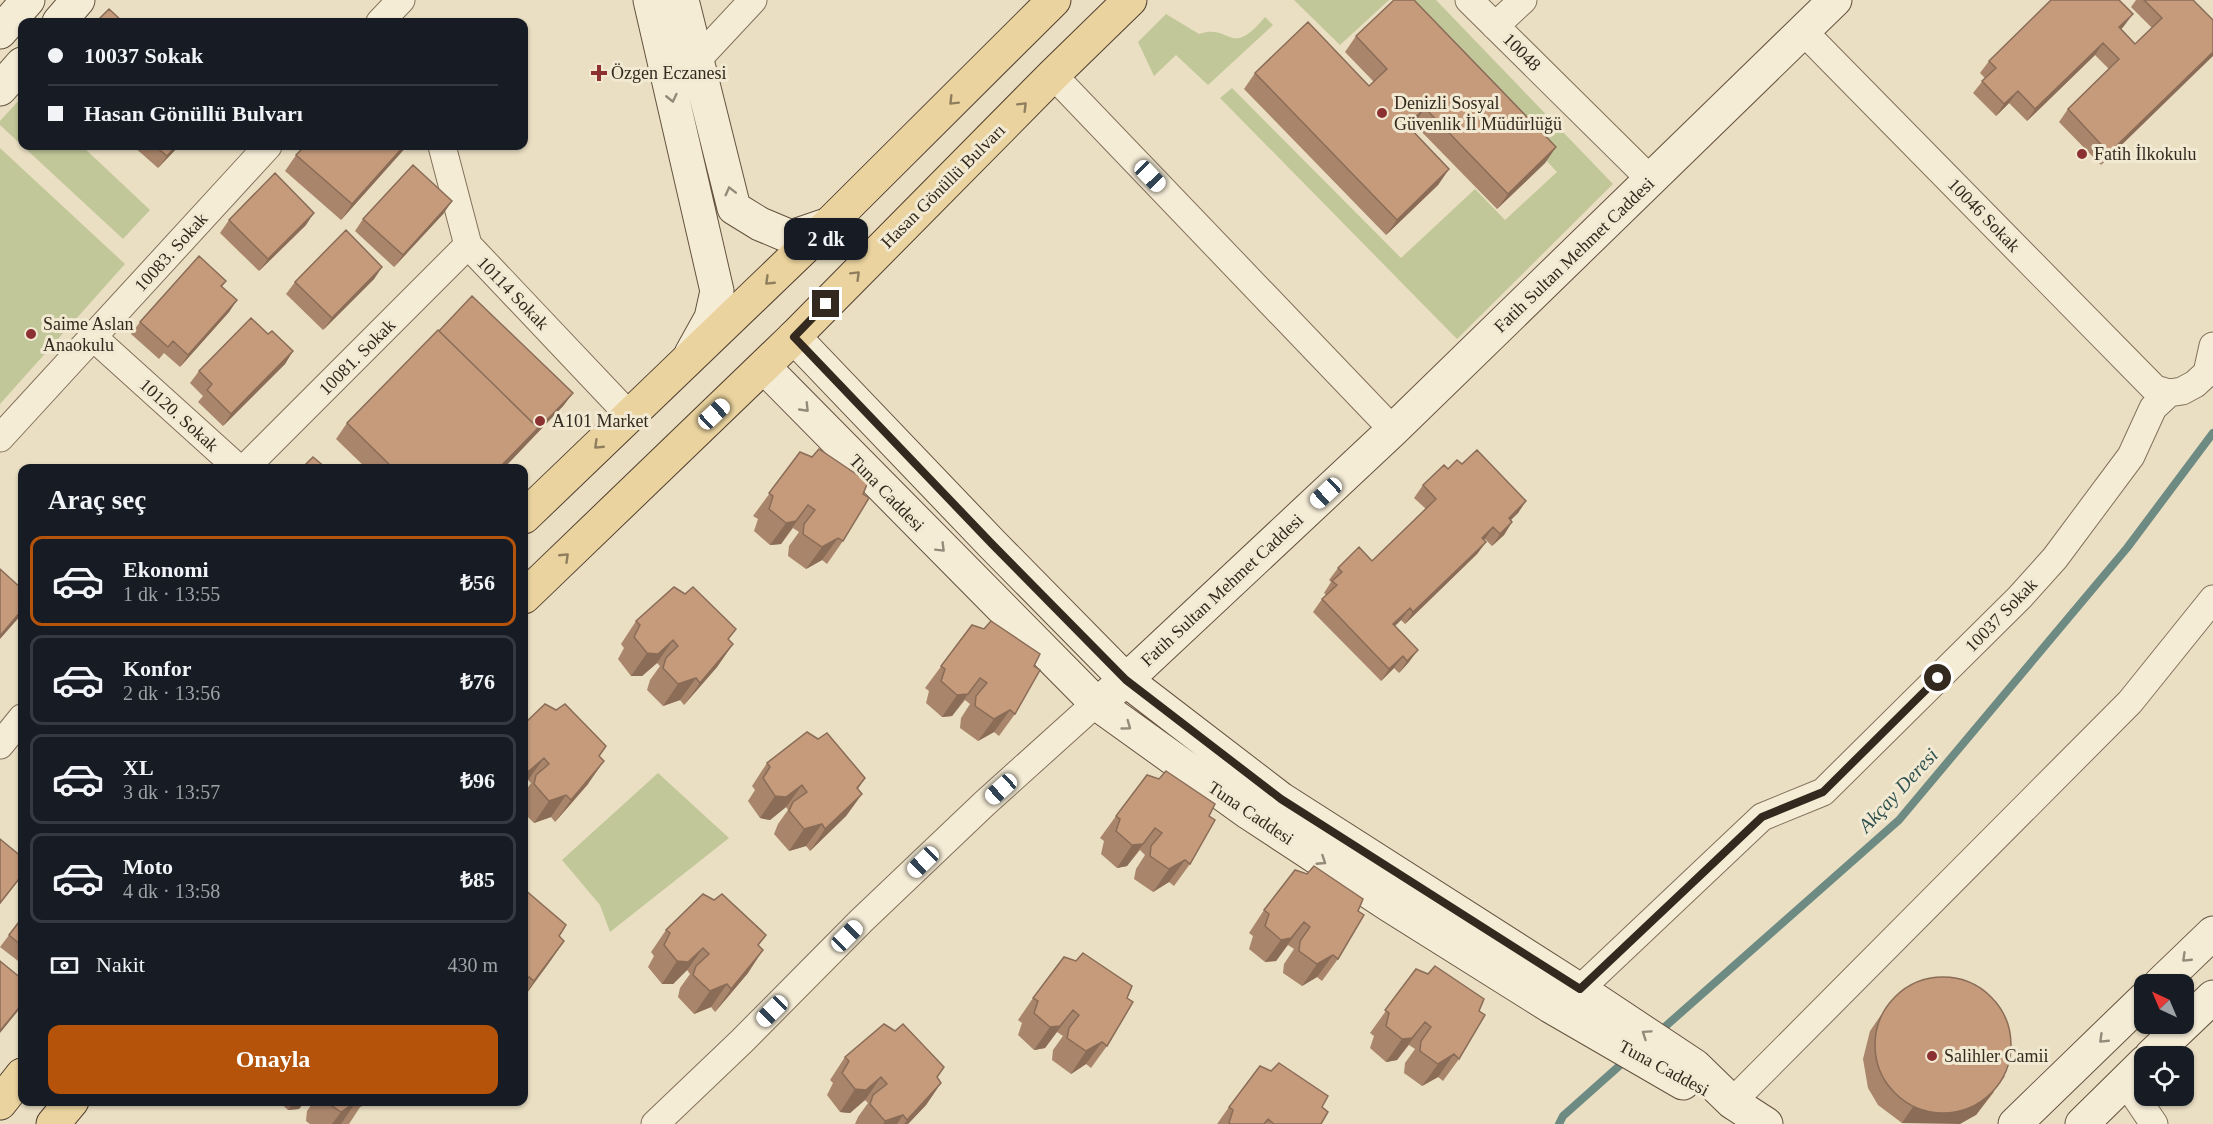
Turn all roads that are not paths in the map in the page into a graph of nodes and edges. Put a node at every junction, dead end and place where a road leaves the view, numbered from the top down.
1 (28, 0) edge
2 (78, 0) edge
3 (402, 0) edge
4 (650, 0) edge
5 (682, 0) edge
6 (753, 0) edge
7 (1054, 0) edge
8 (1130, 0) edge
9 (1469, 0) edge
10 (1522, 0) edge
11 (1835, 0) edge
12 (62, 18) edge
13 (384, 18) edge
14 (408, 18) edge
15 (1496, 26) junction
16 (1803, 31) junction
17 (0, 32) edge
18 (697, 60) junction
19 (18, 69) edge
20 (1053, 75) junction
21 (0, 89) edge
22 (264, 150) edge
23 (442, 150) edge
24 (1652, 180) junction
25 (829, 224) junction
26 (468, 245) junction
27 (93, 337) junction
28 (794, 337) junction
29 (2213, 346) edge
30 (689, 358) junction
31 (764, 367) junction
32 (2169, 393) junction
33 (629, 415) junction
34 (1393, 430) junction
35 (0, 438) edge
36 (234, 464) edge
37 (249, 464) edge
38 (528, 513) edge
39 (528, 593) edge
40 (2213, 598) edge
41 (1126, 680) junction
42 (1096, 703) junction
43 (18, 723) edge
44 (0, 745) edge
45 (2213, 933) edge
46 (2170, 974) edge
47 (2213, 997) edge
48 (1582, 1002) junction
49 (2134, 1009) edge
50 (2162, 1046) edge
51 (2134, 1073) edge
52 (18, 1080) edge
53 (1732, 1102) junction
54 (0, 1103) edge
55 (68, 1106) edge
56 (2147, 1106) edge
57 (53, 1124) edge
58 (655, 1124) edge
59 (1766, 1124) edge
60 (2015, 1124) edge
61 (2082, 1124) edge
62 (2154, 1124) edge

1 - 17 street
2 - 12 street
3 - 13 street
3 - 14 street
4 -> 30 street
5 - 18 street
6 - 18 street
7 -> 25 main road
8 - 20 main road, Hasan Gönüllü Bulvarı
9 - 15 street, 10048
10 - 15 street
11 - 16 street, Fatih Sultan Mehmet Caddesi
15 - 24 street, 10048
16 - 24 street, Fatih Sultan Mehmet Caddesi
16 - 32 street, 10046 Sokak
25 -> 18 street
19 - 21 street
28 -> 20 main road, Hasan Gönüllü Bulvarı
20 - 34 street
22 - 27 street, 10083. Sokak
23 - 26 street, 10114 Sokak
24 - 34 street, Fatih Sultan Mehmet Caddesi
25 -> 30 main road
26 - 33 street, 10114 Sokak
26 - 37 street, 10081. Sokak
27 - 35 street, 10083. Sokak
27 - 36 street, 10120. Sokak
28 - 31 main road, Hasan Gönüllü Bulvarı
28 - 41 street, Tuna Caddesi
29 - 32 street, 10037 Sokak
30 - 33 main road
39 -> 31 main road, Hasan Gönüllü Bulvarı
31 -> 42 street, Tuna Caddesi
32 - 48 street, 10037 Sokak
33 -> 38 main road
34 - 41 street, Fatih Sultan Mehmet Caddesi
40 - 53 street
41 - 42 street, Fatih Sultan Mehmet Caddesi
41 - 48 street, Tuna Caddesi
42 -> 48 street, Tuna Caddesi
42 - 58 street, Fatih Sultan Mehmet Caddesi
43 - 44 street
45 -> 46 street
47 - 50 street
48 - 53 street, Tuna Caddesi
49 -> 60 street
51 - 61 street
52 - 54 main road
53 - 59 street, Tuna Caddesi
55 - 57 main road
56 - 62 street

